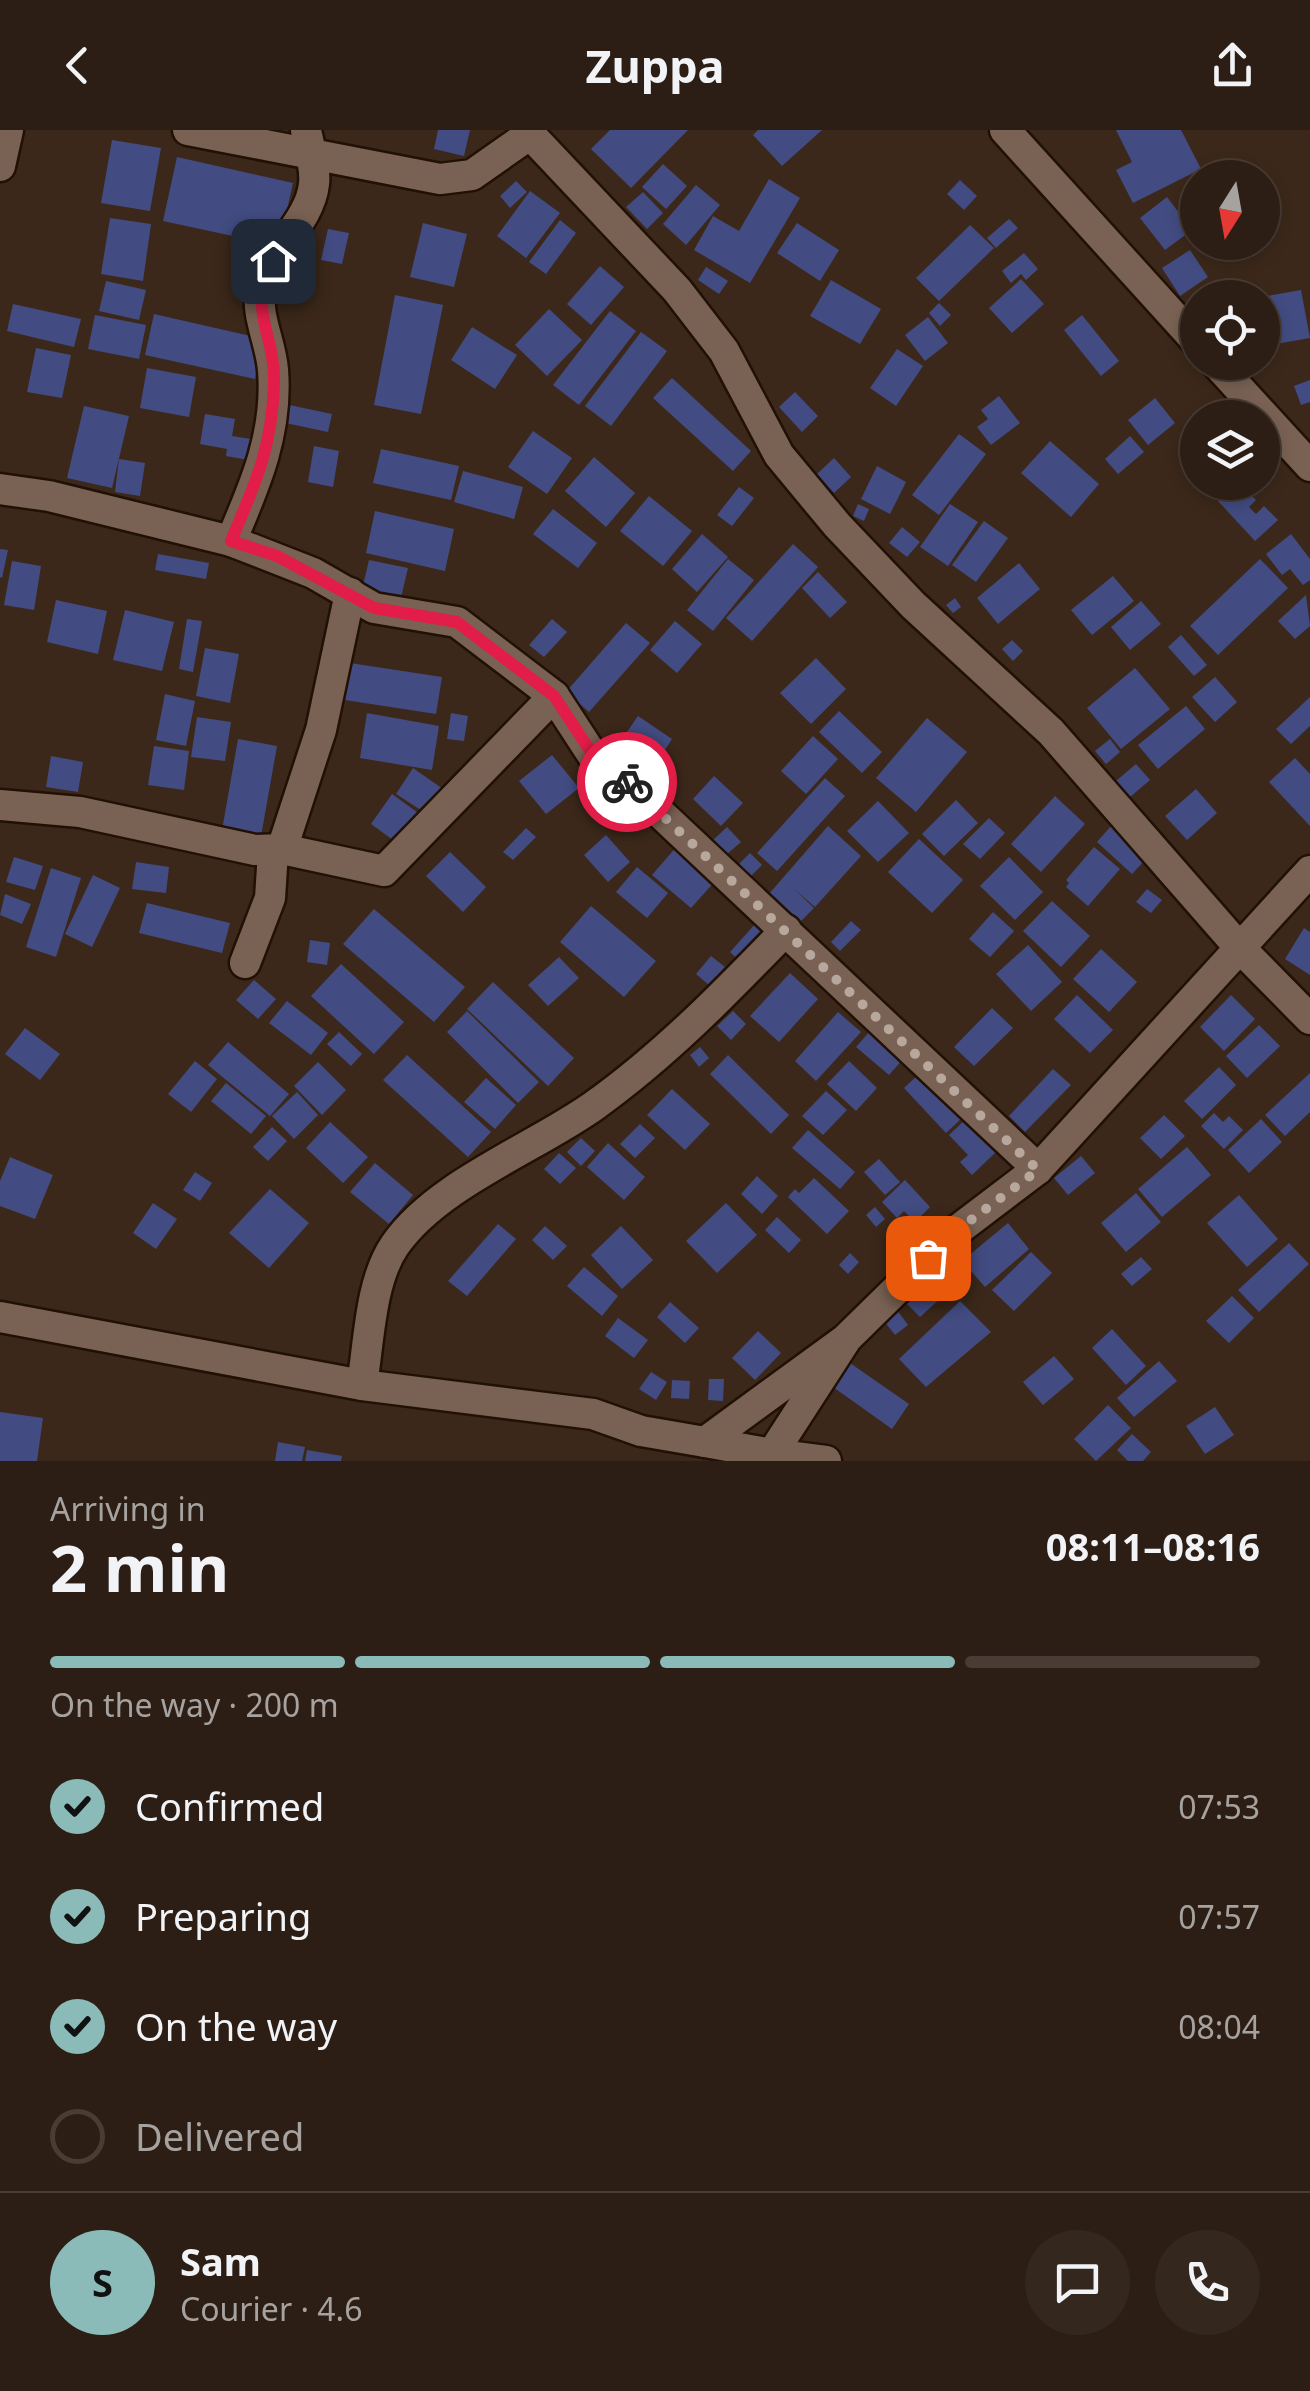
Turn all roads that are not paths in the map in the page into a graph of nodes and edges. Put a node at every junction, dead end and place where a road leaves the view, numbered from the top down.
1 (8, 130) edge
2 (188, 130) edge
3 (1005, 130) edge
4 (527, 132) edge
5 (308, 143) edge
6 (0, 166) edge
7 (1180, 323) edge
8 (1232, 380) edge
9 (1310, 466) edge
10 (0, 489) edge
11 (231, 541) junction
12 (350, 593) junction
13 (554, 696) junction
14 (0, 805) edge
15 (277, 851) junction
16 (1310, 872) edge
17 (786, 930) junction
18 (1238, 946) junction
19 (245, 964) dead end
20 (1310, 1019) edge
21 (1038, 1170) junction
22 (0, 1317) edge
23 (846, 1339) junction
24 (362, 1385) junction
25 (705, 1442) junction
26 (775, 1457) edge
27 (826, 1461) edge

1 - 6 street
2 - 5 street
3 - 7 street
4 - 5 street
4 - 18 street
5 - 11 street
8 - 9 street
10 - 11 street
11 - 12 street
12 - 13 street
12 - 15 street
13 - 15 street
13 - 17 street
14 - 15 street
15 - 19 street
16 - 18 street
17 - 21 street
17 - 24 street
18 - 20 street
18 - 21 street
21 - 23 street
22 - 24 street
23 - 25 street
23 - 26 street
24 - 25 street
25 - 26 street
26 - 27 street

